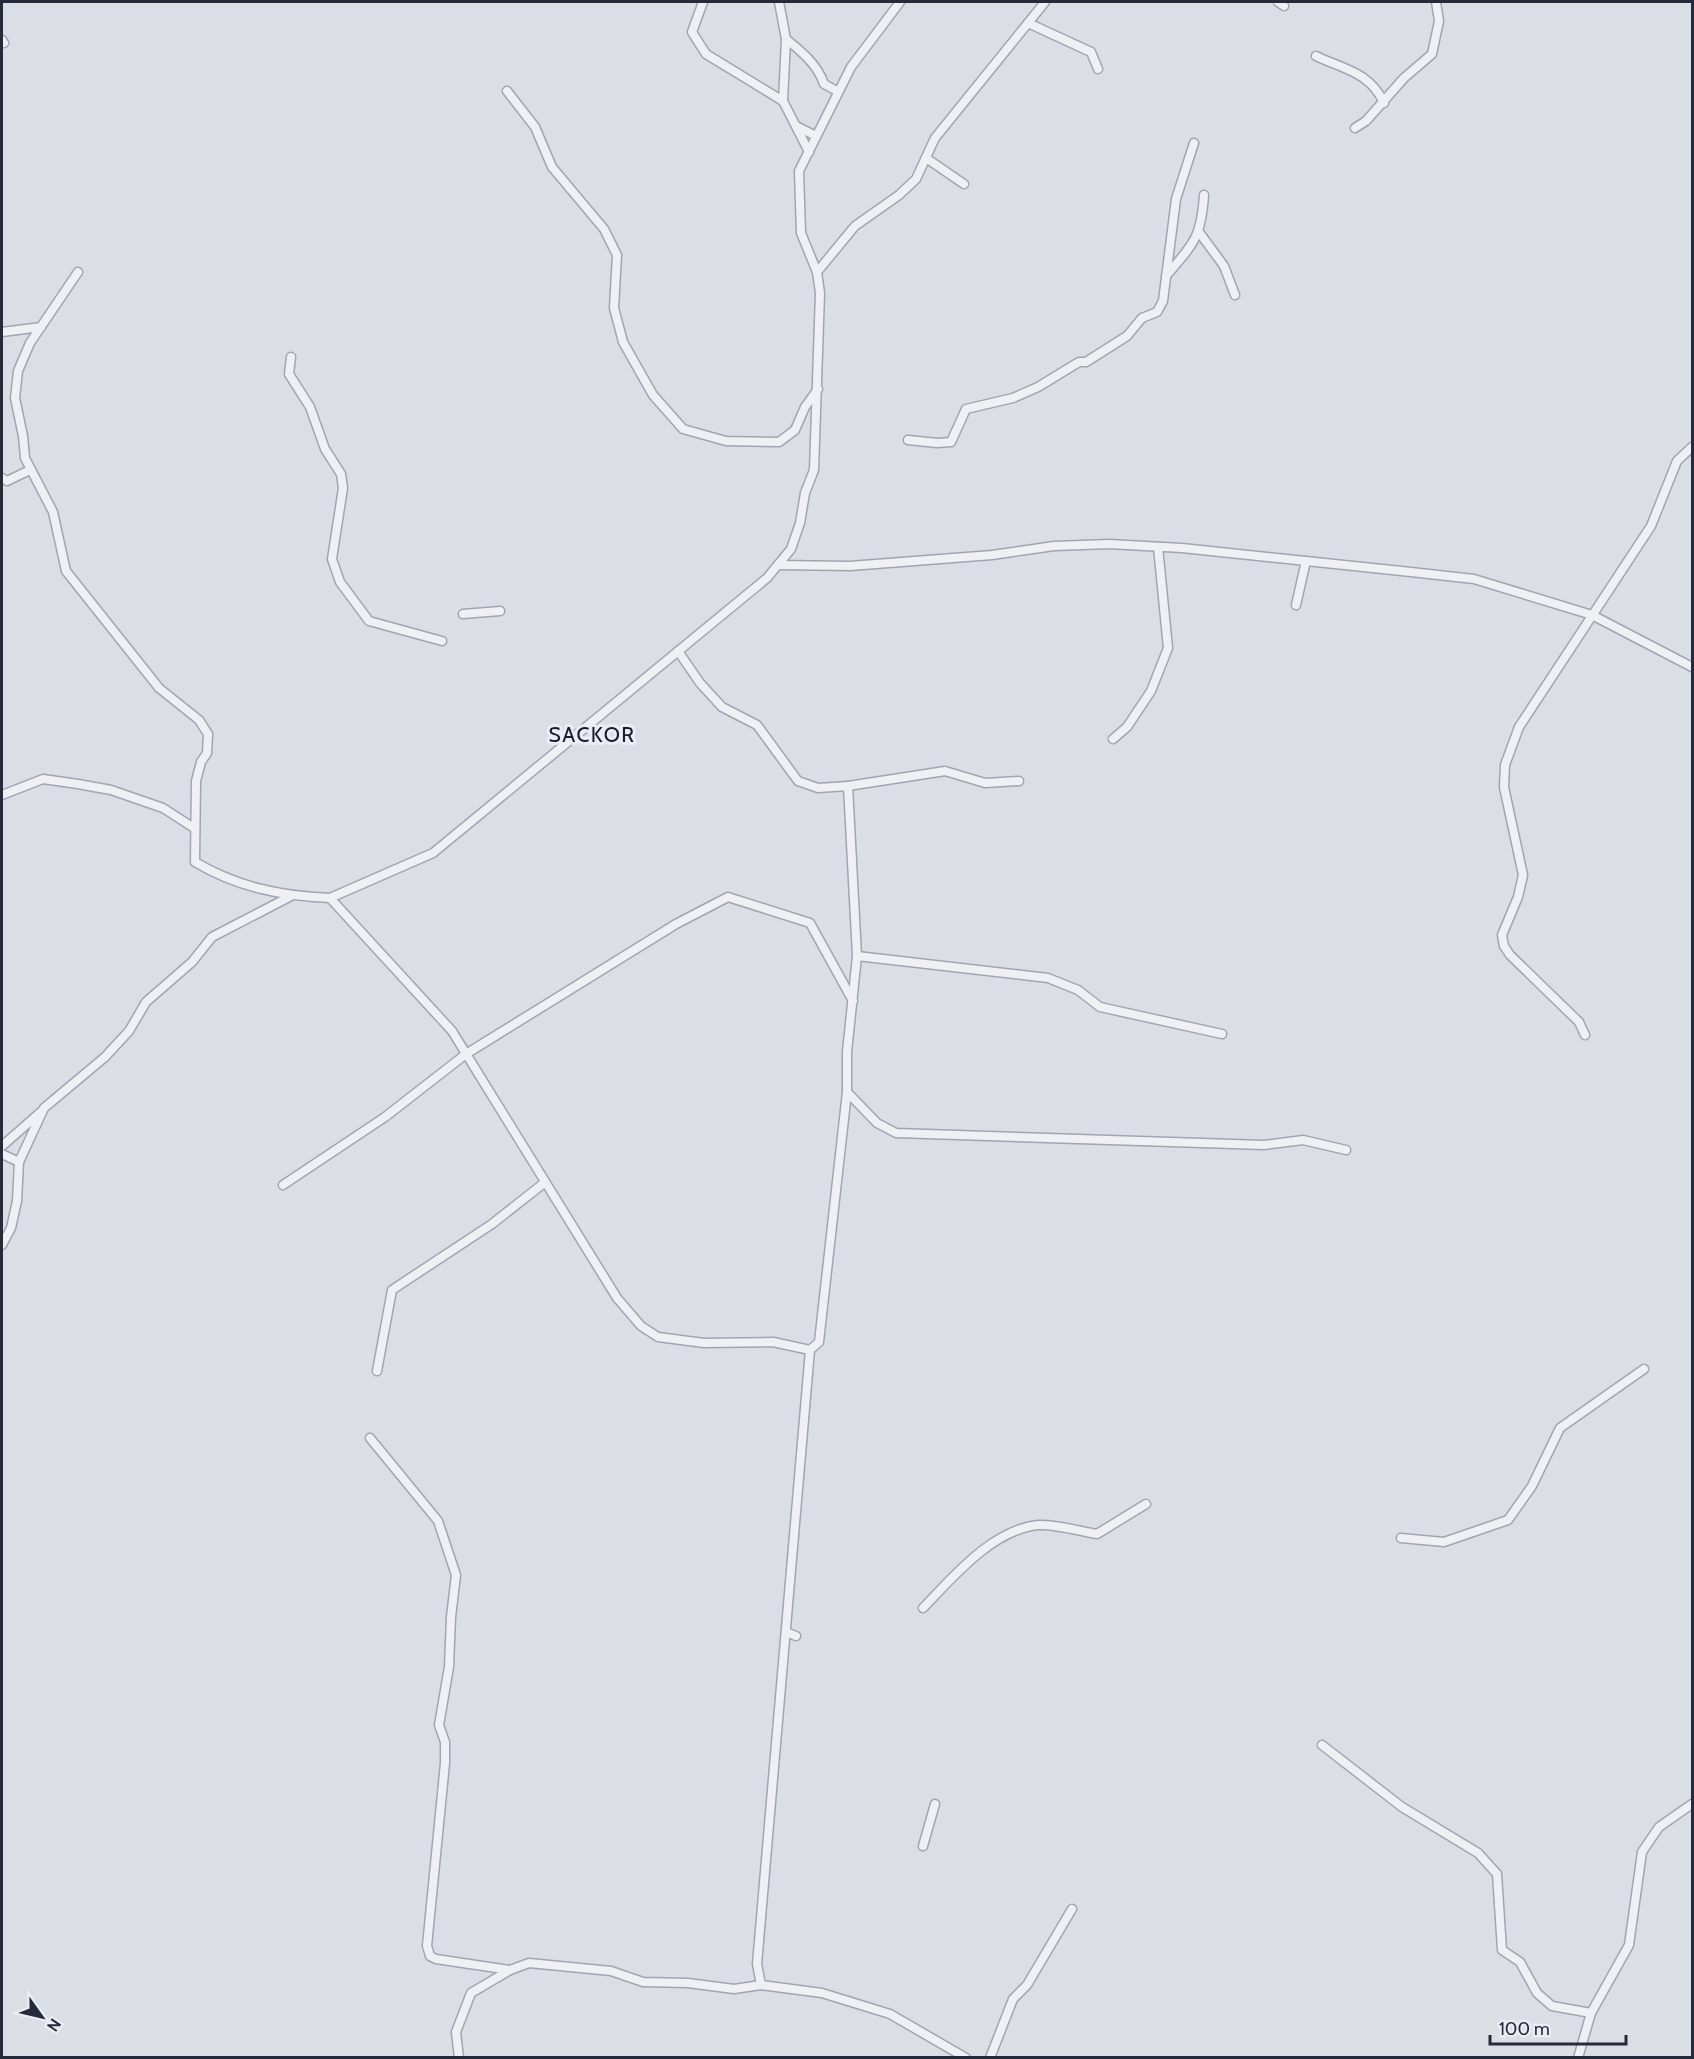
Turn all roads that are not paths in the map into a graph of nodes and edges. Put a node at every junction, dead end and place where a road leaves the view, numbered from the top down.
1 (703, 2) edge
2 (779, 2) edge
3 (900, 2) edge
4 (1045, 2) edge
5 (1436, 2) edge
6 (1028, 23) junction
7 (786, 39) junction
8 (1316, 56) dead end
9 (1098, 69) dead end
10 (507, 91) dead end
11 (837, 91) junction
12 (783, 100) junction
13 (1384, 103) junction
14 (796, 126) junction
15 (1355, 128) dead end
16 (816, 136) junction
17 (1194, 143) dead end
18 (810, 152) junction
19 (926, 158) junction
20 (964, 184) dead end
21 (1204, 195) dead end
22 (1199, 232) junction
23 (78, 272) dead end
24 (817, 272) junction
25 (1166, 276) junction
26 (1236, 295) dead end
27 (41, 327) junction
28 (2, 332) edge
29 (291, 357) dead end
30 (818, 388) junction
31 (908, 440) dead end
32 (1692, 447) edge
33 (30, 470) junction
34 (2, 478) edge
35 (1158, 547) junction
36 (1306, 561) junction
37 (778, 565) junction
38 (1296, 605) dead end
39 (500, 611) dead end
40 (463, 614) dead end
41 (1592, 615) junction
42 (442, 641) dead end
43 (678, 651) junction
44 (1692, 667) edge
45 (1113, 739) dead end
46 (1020, 781) dead end
47 (848, 786) junction
48 (2, 795) edge
49 (195, 828) junction
50 (291, 896) junction
51 (330, 898) junction
52 (857, 956) junction
53 (853, 1001) junction
54 (1222, 1034) dead end
55 (1585, 1035) dead end
56 (466, 1054) junction
57 (847, 1092) junction
58 (44, 1108) junction
59 (2, 1146) edge
60 (1346, 1150) dead end
61 (2, 1154) edge
62 (19, 1162) junction
63 (544, 1183) junction
64 (284, 1185) dead end
65 (2, 1245) edge
66 (810, 1350) junction
67 (1644, 1369) dead end
68 (377, 1371) dead end
69 (370, 1438) dead end
70 (1146, 1504) dead end
71 (1401, 1538) dead end
72 (923, 1608) dead end
73 (786, 1632) junction
74 (796, 1636) dead end
75 (1322, 1745) dead end
76 (935, 1804) dead end
77 (1692, 1804) edge
78 (923, 1846) dead end
79 (1072, 1909) dead end
80 (510, 1970) junction
81 (761, 1984) junction
82 (1591, 2013) junction
83 (459, 2058) edge
84 (966, 2058) edge
85 (990, 2058) edge
86 (1578, 2058) edge

1 - 12 street
2 - 7 street
3 - 11 street
4 - 6 street
5 - 13 street
6 - 9 street
6 - 19 street
7 - 11 street
7 - 12 street
8 - 13 street
10 - 30 street
11 - 16 street
12 - 14 street
13 - 15 street
14 - 16 street
14 - 18 street
16 - 18 street
17 - 25 street
18 - 24 street
19 - 20 street
19 - 24 street
21 - 22 street
22 - 25 street
22 - 26 street
23 - 27 street
24 - 30 street
25 - 31 street
27 - 28 street
27 - 33 street
29 - 42 street
30 - 37 street
32 - 41 street
33 - 34 street
33 - 49 street
35 - 36 street
35 - 37 street
35 - 45 street
36 - 38 street
36 - 41 street
37 - 43 street
39 - 40 street
41 - 44 street
41 - 55 street
43 - 47 street
43 - 51 street
46 - 47 street
47 - 52 street
48 - 49 street
49 - 50 street
50 - 51 street
50 - 58 street
51 - 56 street
52 - 53 street
52 - 54 street
53 - 56 street
53 - 57 street
56 - 63 street
56 - 64 street
57 - 60 street
57 - 66 street
58 - 59 street
58 - 62 street
61 - 62 street
62 - 65 street
63 - 66 street
63 - 68 street
66 - 73 street
67 - 71 street
69 - 80 street
70 - 72 street
73 - 74 street
73 - 81 street
75 - 82 street
76 - 78 street
77 - 82 street
79 - 85 street
80 - 81 street
80 - 83 street
81 - 84 street
82 - 86 street

